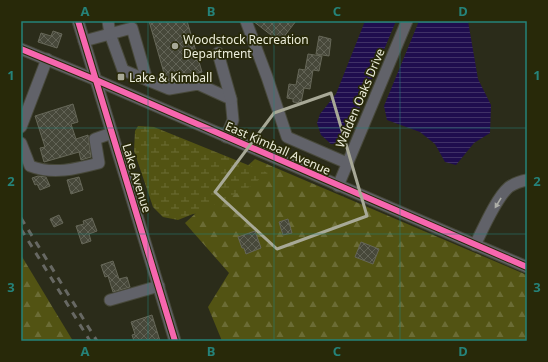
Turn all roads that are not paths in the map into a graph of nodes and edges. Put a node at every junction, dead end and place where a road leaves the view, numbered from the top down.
1 (78, 21) edge
2 (108, 21) edge
3 (246, 21) edge
4 (407, 21) edge
5 (110, 34) junction
6 (84, 41) junction
7 (21, 49) edge
8 (218, 53) dead end
9 (47, 59) junction
10 (96, 80) junction
11 (147, 80) junction
12 (231, 99) junction
13 (21, 127) edge
14 (112, 133) junction
15 (226, 137) junction
16 (21, 143) edge
17 (346, 163) junction
18 (527, 180) edge
19 (338, 186) junction
20 (475, 245) junction
21 (526, 265) edge
22 (158, 286) junction
23 (110, 300) dead end
24 (175, 341) edge

1 - 6 street, Lake Avenue
2 - 5 street
3 - 17 street
4 - 17 street, Walden Oaks Drive
5 - 6 street
5 - 11 street
5 - 11 street
6 - 10 street, Lake Avenue
7 - 9 street, East Kimball Avenue
8 - 12 street
9 - 10 street, East Kimball Avenue
9 - 13 street
10 - 14 street, Lake Avenue
10 - 15 street, East Kimball Avenue
11 - 12 street
12 - 15 street
14 - 16 street
14 - 22 street, Lake Avenue
15 - 19 street, East Kimball Avenue
17 - 19 street, Walden Oaks Drive
18 -> 20 street
19 - 20 street, East Kimball Avenue
20 - 21 street, East Kimball Avenue
22 - 23 street
22 - 24 street, Lake Avenue

